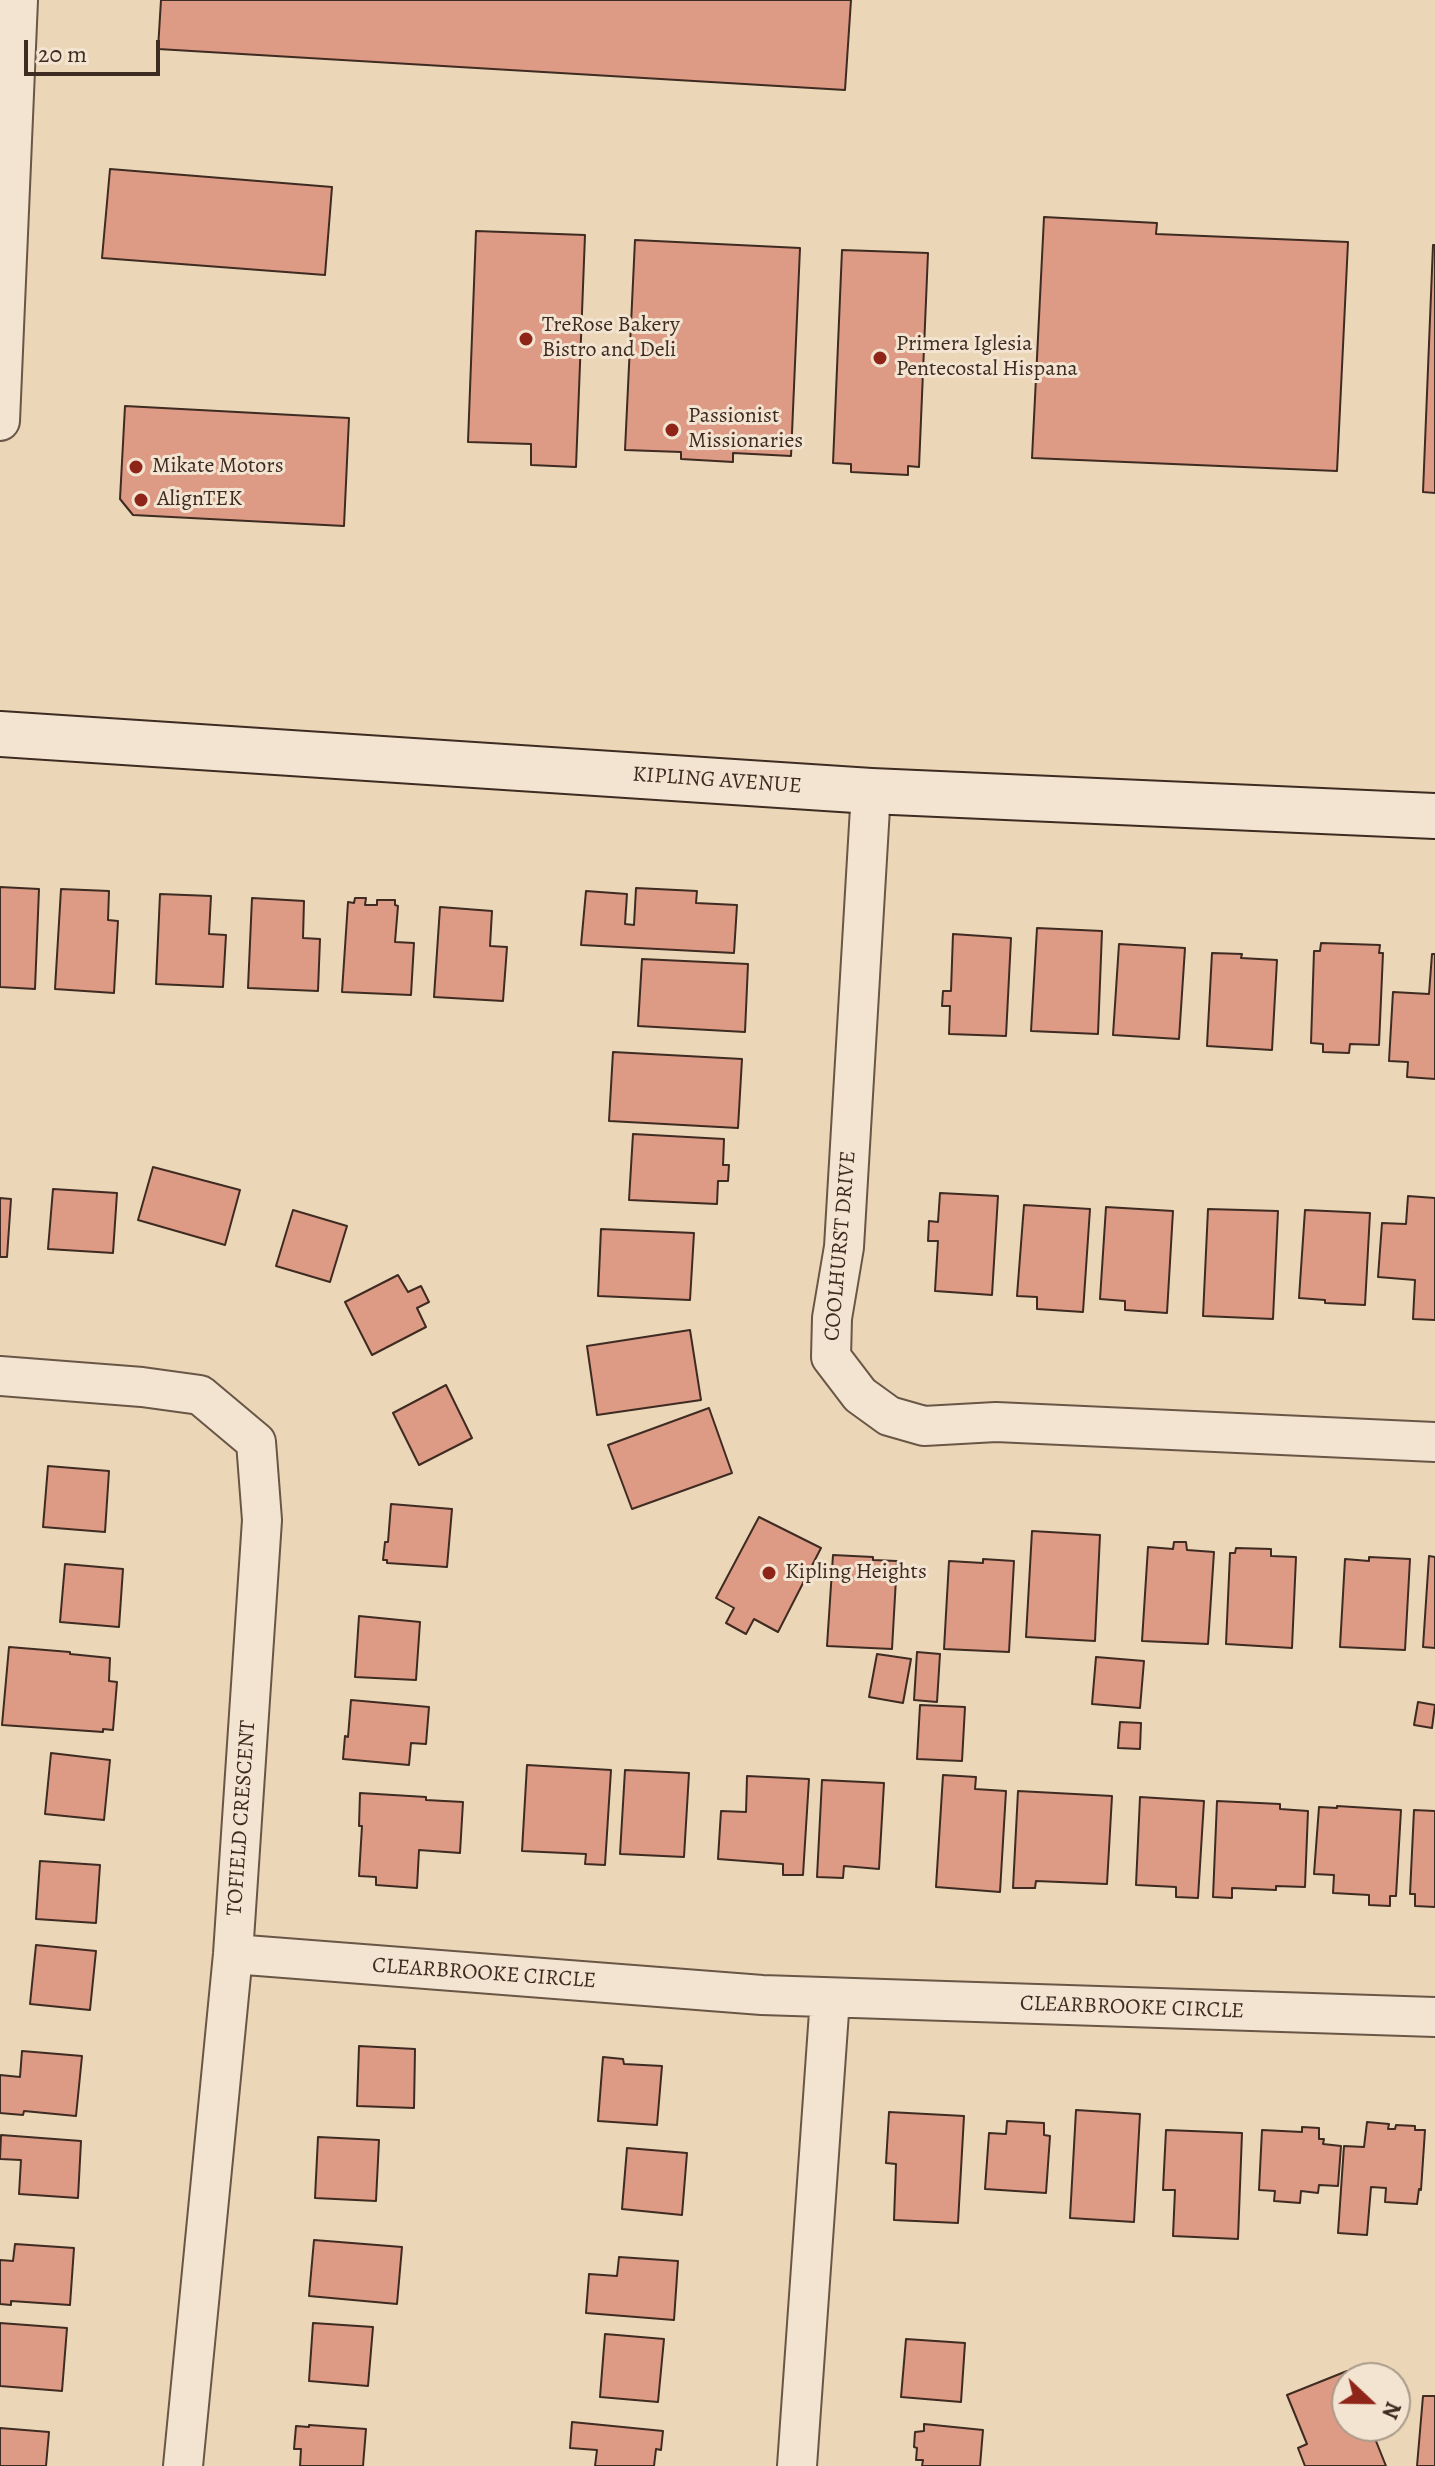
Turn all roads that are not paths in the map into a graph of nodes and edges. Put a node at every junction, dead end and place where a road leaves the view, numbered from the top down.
1 (18, 0) edge
2 (0, 421) edge
3 (0, 734) edge
4 (871, 791) junction
5 (1435, 816) edge
6 (0, 1376) edge
7 (1435, 1442) edge
8 (233, 1954) junction
9 (830, 1998) junction
10 (1435, 2017) edge
11 (183, 2466) edge
12 (797, 2466) edge

1 - 2 street
3 - 4 main road, KIPLING AVENUE
4 - 5 main road, KIPLING AVENUE
4 - 7 street, COOLHURST DRIVE
6 - 8 street, TOFIELD CRESCENT
8 - 9 street, CLEARBROOKE CIRCLE
8 - 11 street, TOFIELD CRESCENT
9 - 10 street, CLEARBROOKE CIRCLE
9 - 12 street

